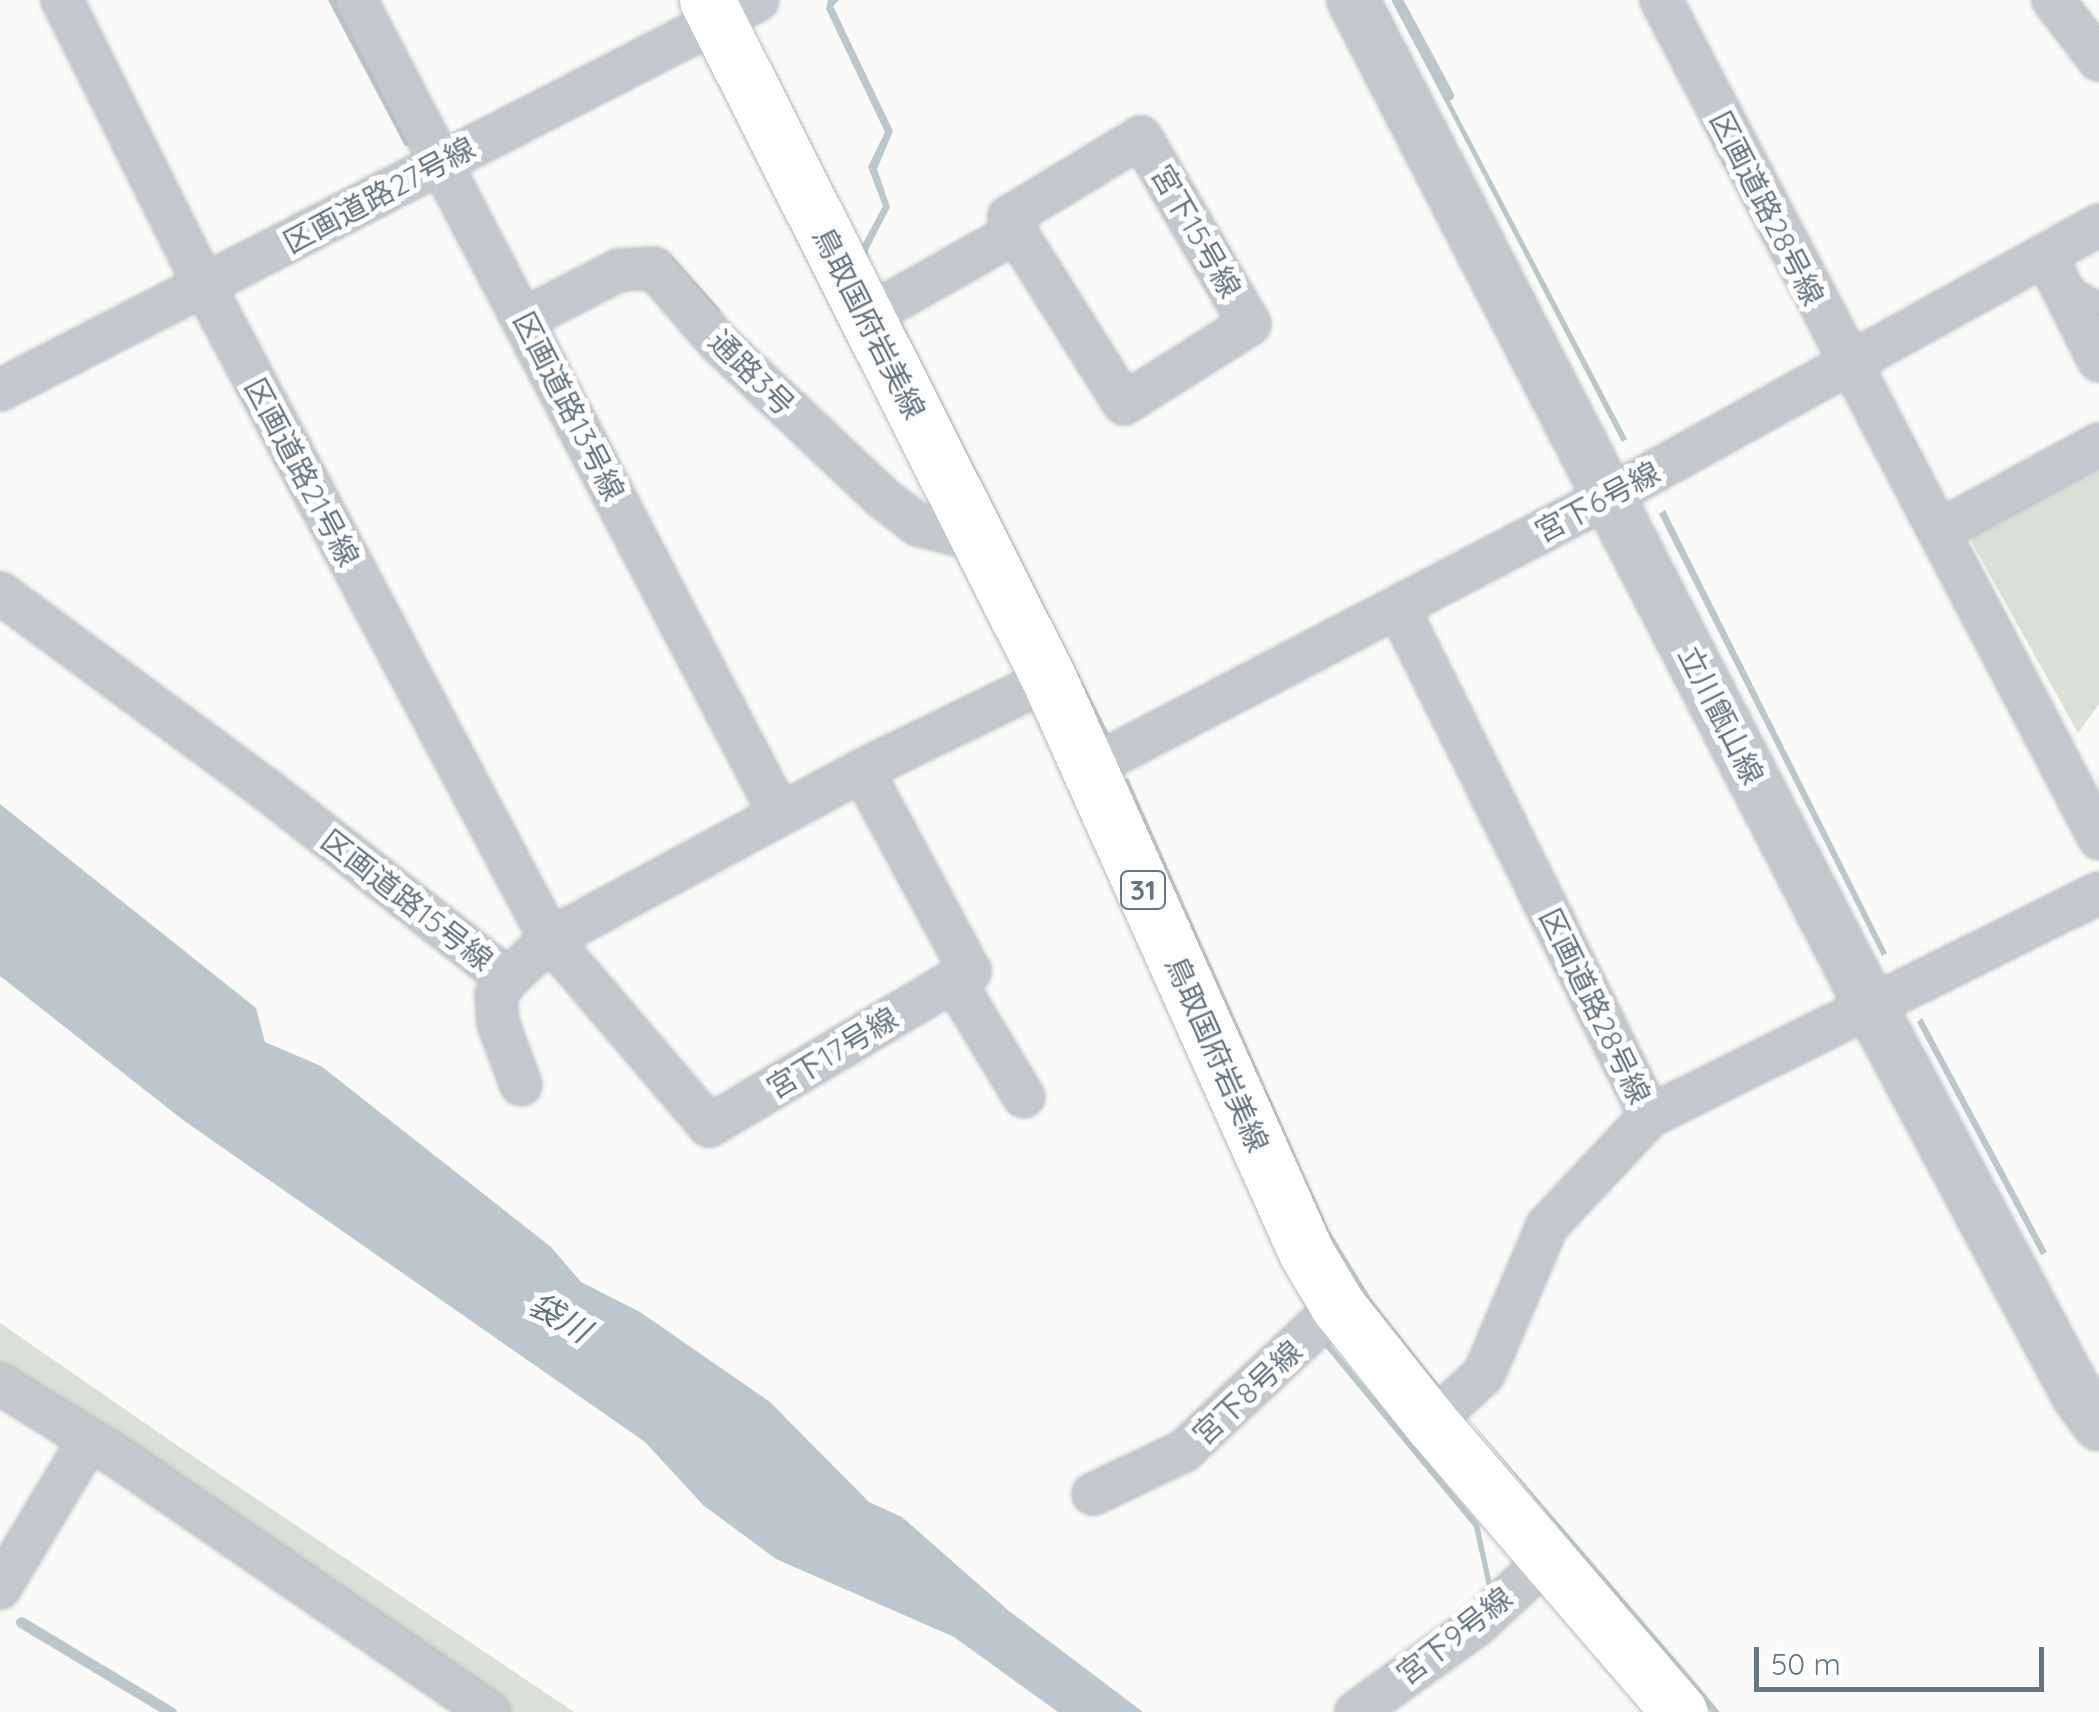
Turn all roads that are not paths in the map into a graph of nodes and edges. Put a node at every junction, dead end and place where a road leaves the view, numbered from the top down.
1 (62, 0) edge
2 (356, 0) edge
3 (1353, 0) edge
4 (1661, 0) edge
5 (2053, 0) edge
6 (728, 7) edge
7 (2099, 60) edge
8 (442, 161) junction
9 (2099, 225) edge
10 (1016, 232) junction
11 (2054, 270) junction
12 (205, 288) junction
13 (2099, 303) edge
14 (866, 316) junction
15 (524, 319) junction
16 (2099, 361) edge
17 (1847, 365) junction
18 (0, 390) edge
19 (2099, 444) edge
20 (1610, 496) junction
21 (1938, 531) junction
22 (978, 540) junction
23 (0, 593) edge
24 (1398, 606) junction
25 (1049, 679) junction
26 (1089, 768) junction
27 (862, 770) junction
28 (779, 813) junction
29 (2099, 838) edge
30 (2099, 893) edge
31 (550, 939) junction
32 (508, 979) junction
33 (954, 981) junction
34 (1868, 1003) junction
35 (521, 1085) dead end
36 (1024, 1097) dead end
37 (1650, 1116) junction
38 (1338, 1306) junction
39 (0, 1384) edge
40 (1431, 1422) junction
41 (2099, 1425) edge
42 (87, 1443) junction
43 (1093, 1494) dead end
44 (1550, 1557) junction
45 (0, 1588) edge
46 (1671, 1709) edge
47 (490, 1712) edge
48 (1356, 1712) edge

1 - 12 street, 区画道路21号線
2 - 8 street, 区画道路13号線
3 - 20 street, 立川甑山線
4 - 17 street, 区画道路28号線
5 - 7 street
6 - 8 street, 区画道路27号線
6 - 14 main road, 鳥取国府岩美線 / 31
8 - 12 street, 区画道路27号線
8 - 15 street, 区画道路13号線
9 - 11 street, 宮下6号線
10 - 10 street, 宮下15号線
10 - 14 street, 宮下15号線
11 - 13 lane
11 - 16 street
11 - 17 street, 宮下6号線
12 - 18 street, 区画道路27号線
12 - 31 street, 区画道路21号線
14 - 22 main road, 鳥取国府岩美線 / 31
15 - 22 street, 通路3号
15 - 28 street, 区画道路13号線
17 - 20 street, 宮下6号線
17 - 21 street, 区画道路28号線
19 - 21 street
20 - 24 street, 宮下6号線
20 - 34 street, 立川甑山線
21 - 29 street, 区画道路28号線
22 - 25 main road, 鳥取国府岩美線 / 31
23 - 32 street, 区画道路15号線
24 - 26 street, 宮下6号線
24 - 37 street, 区画道路28号線
25 - 26 main road, 鳥取国府岩美線 / 31
25 - 27 street, 区画道路15号線
26 - 38 main road, 鳥取国府岩美線 / 31
27 - 28 street, 区画道路15号線
27 - 33 street
28 - 31 street, 区画道路15号線
30 - 34 street, 区画道路28号線
31 - 32 street, 区画道路15号線
31 - 33 street, 宮下17号線
32 - 35 street
33 - 36 street
34 - 37 street, 区画道路28号線
34 - 41 street, 立川甑山線
37 - 40 street
38 - 40 main road, 鳥取国府岩美線 / 31
38 - 43 street, 宮下8号線
39 - 42 street
40 - 44 main road, 鳥取国府岩美線 / 31
42 - 45 street
42 - 47 street
44 - 46 main road, 鳥取国府岩美線 / 31
44 - 48 street, 宮下9号線

